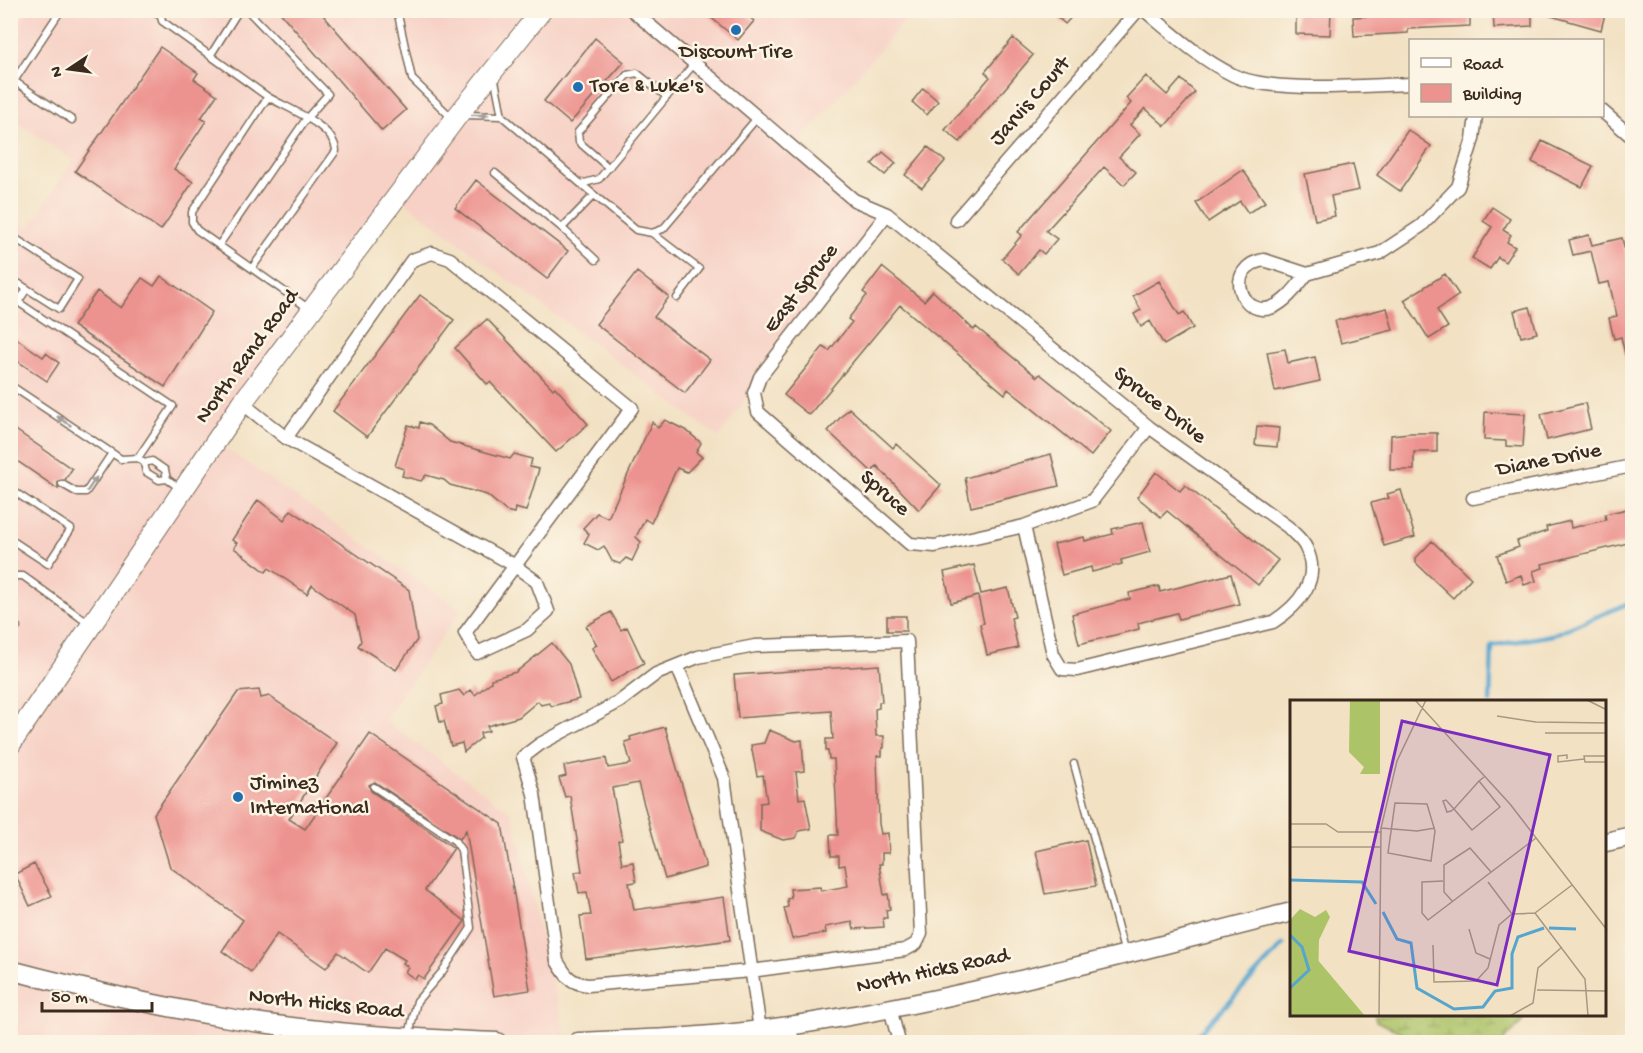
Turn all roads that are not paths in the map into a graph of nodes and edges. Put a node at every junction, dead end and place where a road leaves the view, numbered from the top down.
1 (61, 10) edge
2 (150, 10) edge
3 (239, 10) edge
4 (247, 10) edge
5 (397, 10) edge
6 (542, 10) edge
7 (632, 10) edge
8 (1138, 10) edge
9 (1144, 10) edge
10 (159, 12) edge
11 (210, 56) junction
12 (693, 65) junction
13 (494, 74) junction
14 (1409, 84) edge
15 (268, 97) junction
16 (667, 97) junction
17 (1604, 113) edge
18 (502, 116) junction
19 (1476, 117) edge
20 (457, 118) junction
21 (757, 118) junction
22 (306, 119) junction
23 (72, 120) dead end
24 (1632, 137) edge
25 (609, 168) junction
26 (495, 173) dead end
27 (581, 184) junction
28 (594, 195) junction
29 (887, 214) junction
30 (956, 220) dead end
31 (562, 228) junction
32 (652, 233) junction
33 (10, 235) edge
34 (219, 244) junction
35 (596, 260) dead end
36 (702, 261) dead end
37 (252, 268) junction
38 (699, 269) junction
39 (1307, 274) junction
40 (10, 278) edge
41 (27, 289) junction
42 (677, 298) dead end
43 (311, 310) junction
44 (10, 385) edge
45 (754, 393) joint
46 (242, 403) junction
47 (1149, 427) junction
48 (286, 438) junction
49 (112, 453) junction
50 (138, 458) junction
51 (144, 463) junction
52 (1632, 466) edge
53 (62, 484) dead end
54 (174, 484) junction
55 (10, 489) edge
56 (1473, 498) dead end
57 (1024, 526) junction
58 (10, 539) edge
59 (515, 566) junction
60 (10, 576) edge
61 (10, 622) edge
62 (91, 626) junction
63 (10, 636) edge
64 (677, 666) junction
65 (10, 745) edge
66 (1074, 764) dead end
67 (374, 787) dead end
68 (1632, 836) edge
69 (1607, 842) edge
70 (1290, 913) edge
71 (1125, 954) junction
72 (10, 970) edge
73 (751, 971) junction
74 (890, 1008) junction
75 (789, 1024) junction
76 (760, 1030) junction
77 (279, 1034) edge
78 (408, 1038) junction
79 (10, 1039) edge
80 (387, 1040) edge
81 (434, 1041) edge
82 (27, 1042) edge
83 (497, 1042) edge
84 (578, 1042) edge
85 (585, 1042) edge
86 (793, 1042) edge
87 (899, 1042) edge

1 - 23 lane
2 - 10 lane
3 - 11 lane
4 - 22 lane
5 - 20 lane
6 - 13 main road, North Rand Road
7 - 12 street, Spruce Drive
8 - 30 street, Jarvis Court
9 - 14 street
10 - 11 lane
11 - 15 lane
12 - 16 lane
12 - 21 street, Spruce Drive
13 - 18 lane
13 - 20 main road, North Rand Road
15 - 22 lane
15 - 34 lane
16 - 25 lane
16 - 25 lane
17 - 24 street
20 -> 18 lane
18 - 27 lane
19 - 39 street
20 - 43 main road, North Rand Road
21 - 29 street, Spruce Drive
21 - 32 lane
22 - 34 lane
22 - 37 lane
25 - 27 lane
26 - 31 lane
27 - 28 lane
28 - 31 lane
28 - 32 lane
29 - 45 street, East Spruce
29 - 47 street, Spruce Drive
31 - 35 lane
32 - 38 lane
33 - 41 lane
34 - 37 lane
36 - 38 lane
37 - 43 lane
38 - 42 lane
39 - 39 street
40 - 41 lane
41 - 50 lane
43 - 46 main road, North Rand Road
49 -> 44 lane
45 - 57 street, Spruce
46 - 48 street
46 - 54 main road, North Rand Road
47 - 57 street, Spruce
47 - 57 street, Spruce Drive
48 - 59 street
48 - 59 street
49 - 50 lane
53 -> 49 lane
50 - 51 lane
51 - 54 lane
51 - 54 lane
52 - 56 street, Diane Drive
54 - 62 main road, North Rand Road
55 - 58 lane
59 - 59 street
60 - 62 lane
61 - 63 lane
62 - 65 main road, North Rand Road
64 - 73 street
64 - 73 street
64 - 73 street
66 - 71 lane
67 - 78 lane
68 - 69 main road
70 - 71 main road, North Hicks Road
71 - 74 main road, North Hicks Road
72 - 77 main road, North Hicks Road
73 - 76 street
74 - 75 main road, North Hicks Road
74 - 87 street
75 - 76 main road, North Hicks Road
75 - 86 street
76 - 85 main road, North Hicks Road
77 - 80 main road, North Hicks Road
78 - 80 main road, North Hicks Road
78 - 81 main road, North Hicks Road
79 - 82 lane
81 - 83 main road, North Hicks Road
84 - 85 main road, North Hicks Road

